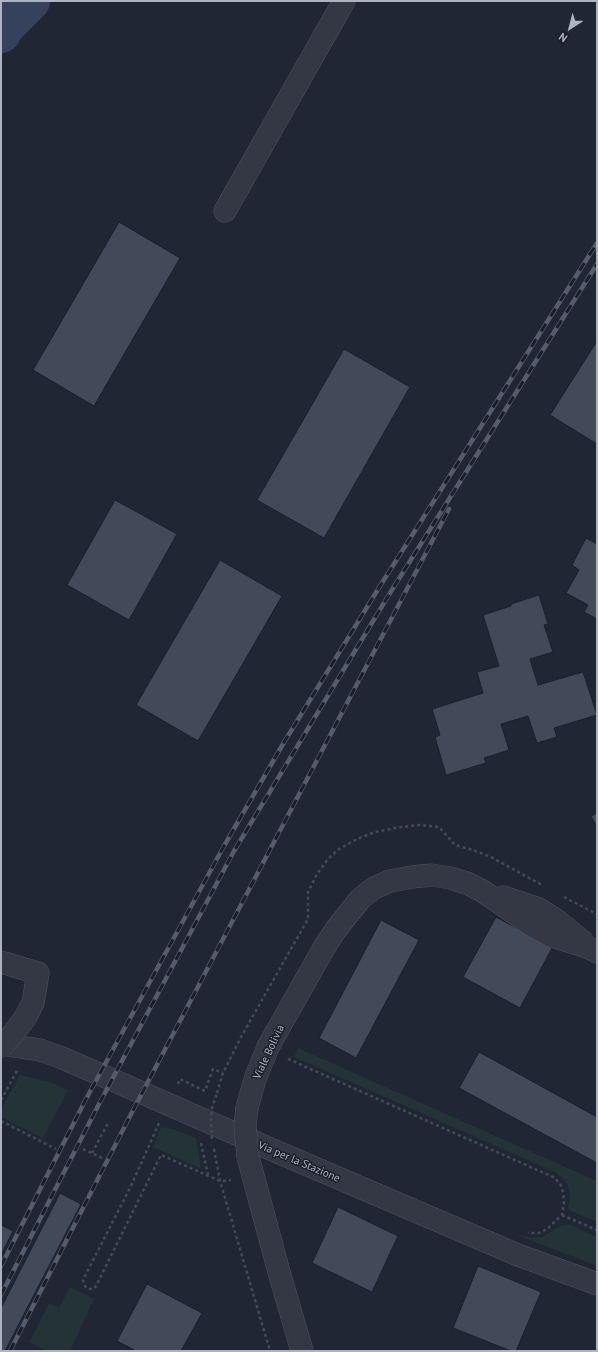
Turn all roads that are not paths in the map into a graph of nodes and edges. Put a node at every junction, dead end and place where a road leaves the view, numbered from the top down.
1 (344, 1) edge
2 (225, 211) dead end
3 (592, 950) edge
4 (1, 962) edge
5 (1, 1045) edge
6 (597, 1284) edge
7 (302, 1351) edge

1 - 2 street
3 - 7 street, Viale Bolivia, bridge
4 - 5 street, bridge
5 - 6 street, Via per la Stazione

